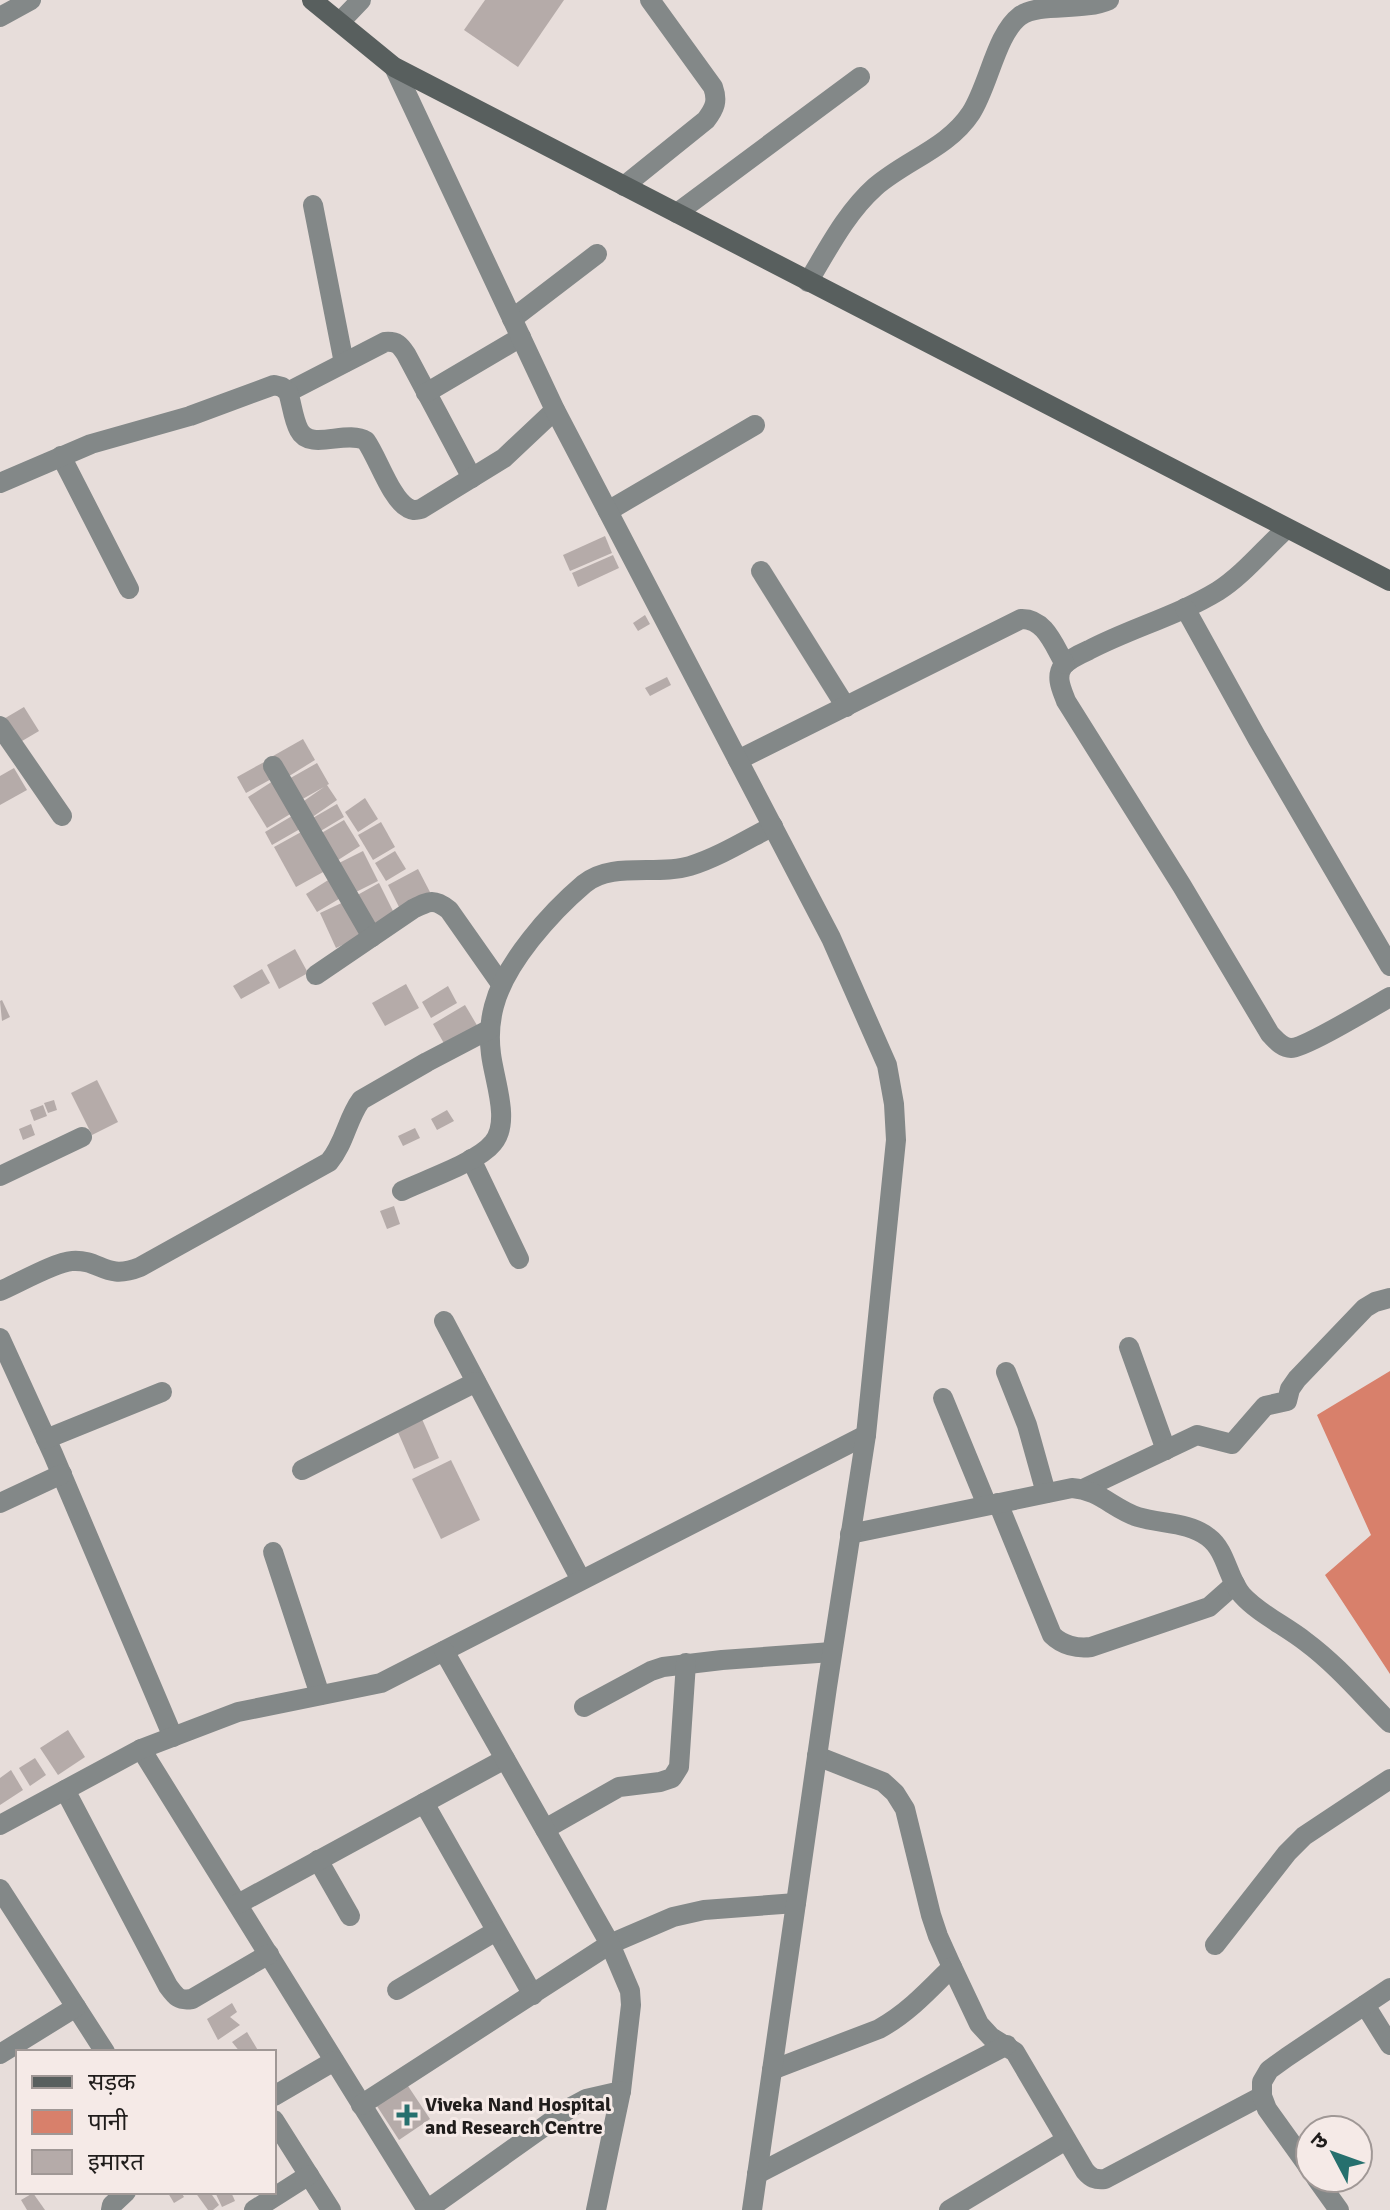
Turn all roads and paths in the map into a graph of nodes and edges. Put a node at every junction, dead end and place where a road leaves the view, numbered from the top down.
1 (31, 0) edge
2 (312, 0) edge
3 (361, 0) edge
4 (650, 0) edge
5 (1109, 0) edge
6 (0, 17) edge
7 (340, 22) junction
8 (394, 67) junction
9 (860, 77) dead end
10 (624, 186) junction
11 (313, 205) dead end
12 (677, 213) junction
13 (597, 254) dead end
14 (808, 282) junction
15 (517, 328) junction
16 (344, 363) junction
17 (288, 392) junction
18 (426, 393) junction
19 (555, 410) junction
20 (755, 425) dead end
21 (61, 456) junction
22 (472, 478) junction
23 (0, 483) edge
24 (608, 511) junction
25 (1286, 529) junction
26 (761, 571) dead end
27 (1390, 581) edge
28 (129, 589) dead end
29 (1185, 608) junction
30 (1065, 664) junction
31 (846, 707) junction
32 (0, 726) edge
33 (738, 760) junction
34 (273, 766) dead end
35 (62, 816) dead end
36 (773, 826) junction
37 (372, 937) junction
38 (1390, 966) edge
39 (316, 975) dead end
40 (501, 984) junction
41 (1390, 997) edge
42 (490, 1029) junction
43 (82, 1137) dead end
44 (471, 1159) junction
45 (0, 1176) edge
46 (402, 1191) dead end
47 (519, 1259) dead end
48 (0, 1291) edge
49 (1390, 1298) edge
50 (444, 1321) dead end
51 (0, 1338) edge
52 (1129, 1347) dead end
53 (1006, 1372) dead end
54 (476, 1382) junction
55 (162, 1392) dead end
56 (943, 1398) dead end
57 (866, 1435) junction
58 (46, 1439) junction
59 (1166, 1450) junction
60 (302, 1470) dead end
61 (62, 1474) junction
62 (1083, 1489) junction
63 (1046, 1493) junction
64 (0, 1503) edge
65 (992, 1504) junction
66 (850, 1534) junction
67 (273, 1552) dead end
68 (581, 1580) junction
69 (1235, 1584) junction
70 (444, 1651) junction
71 (832, 1652) junction
72 (686, 1663) junction
73 (320, 1695) junction
74 (584, 1707) dead end
75 (1390, 1723) edge
76 (173, 1737) junction
77 (141, 1749) junction
78 (817, 1756) junction
79 (505, 1759) junction
80 (1390, 1779) edge
81 (65, 1790) junction
82 (424, 1803) junction
83 (0, 1825) edge
84 (545, 1829) junction
85 (318, 1860) junction
86 (0, 1889) edge
87 (796, 1903) junction
88 (238, 1904) junction
89 (350, 1916) dead end
90 (496, 1931) junction
91 (610, 1944) junction
92 (1215, 1945) dead end
93 (269, 1954) junction
94 (952, 1967) junction
95 (1390, 1988) edge
96 (397, 1990) dead end
97 (533, 1995) junction
98 (1365, 2005) junction
99 (76, 2007) junction
100 (1007, 2045) junction
101 (1390, 2045) edge
102 (104, 2050) edge
103 (0, 2054) edge
104 (334, 2061) junction
105 (772, 2070) junction
106 (621, 2091) junction
107 (276, 2095) edge
108 (1262, 2096) junction
109 (361, 2105) junction
110 (276, 2123) edge
111 (1066, 2140) junction
112 (1294, 2147) edge
113 (757, 2174) junction
114 (309, 2175) junction
115 (124, 2194) edge
116 (111, 2210) edge
117 (254, 2210) edge
118 (331, 2210) edge
119 (427, 2210) edge
120 (596, 2210) edge
121 (752, 2210) edge
122 (949, 2210) edge

1 - 6 street
2 - 7 main road
3 - 7 street
4 - 10 street
5 - 14 street
7 - 8 main road
8 - 10 main road
8 - 15 street
9 - 12 street
10 - 12 main road
11 - 16 street
12 - 14 main road
13 - 15 street
14 - 25 main road
15 - 18 street
15 - 19 street
16 - 17 street
16 - 18 street
17 - 21 street
17 - 22 street
18 - 22 street
19 - 22 street
19 - 24 street
20 - 24 street
21 - 23 street
21 - 28 street
24 - 33 street
25 - 27 main road
25 - 29 street
26 - 31 street
29 - 30 street
29 - 38 street
30 - 31 street
30 - 41 street
31 - 33 street
32 - 35 street
33 - 36 street
34 - 37 street
36 - 40 street
36 - 57 street
37 - 39 street
37 - 40 street
40 - 42 street
42 - 44 street
42 - 48 street
43 - 45 street
44 - 46 street
44 - 47 street
49 - 59 street
50 - 54 street
51 - 58 street
52 - 59 street
53 - 63 street
54 - 60 street
54 - 68 street
55 - 58 street
56 - 65 street
57 - 66 street
57 - 68 street
58 - 61 street
59 - 62 street
61 - 64 street
61 - 76 street
62 - 63 street
62 - 69 street
63 - 65 street
65 - 66 street
65 - 69 street
66 - 71 street
67 - 73 street
68 - 70 street
69 - 75 street
70 - 73 street
70 - 79 street
71 - 72 street
71 - 78 street
72 - 74 street
72 - 84 street
73 - 76 street
76 - 77 street
77 - 81 street
77 - 88 street
78 - 87 street
78 - 94 street
79 - 82 street
79 - 84 street
80 - 92 street
81 - 83 street
81 - 93 street
82 - 85 street
82 - 90 street
84 - 91 street
85 - 88 street
85 - 89 street
86 - 99 street
87 - 91 street
87 - 105 street
88 - 93 street
90 - 96 street
90 - 97 street
91 - 97 street
91 - 106 street
93 - 104 street
94 - 100 street
94 - 105 street
95 - 98 street
97 - 109 street
98 - 101 street
98 - 108 street
99 - 102 street
99 - 103 street
100 - 111 street
100 - 113 street
104 - 107 street
104 - 109 street
105 - 113 street
106 - 119 street
106 - 120 street
108 - 111 street
108 - 112 street
109 - 119 street
110 - 114 street
111 - 122 street
113 - 121 street
114 - 117 street
114 - 118 street
115 - 116 street

